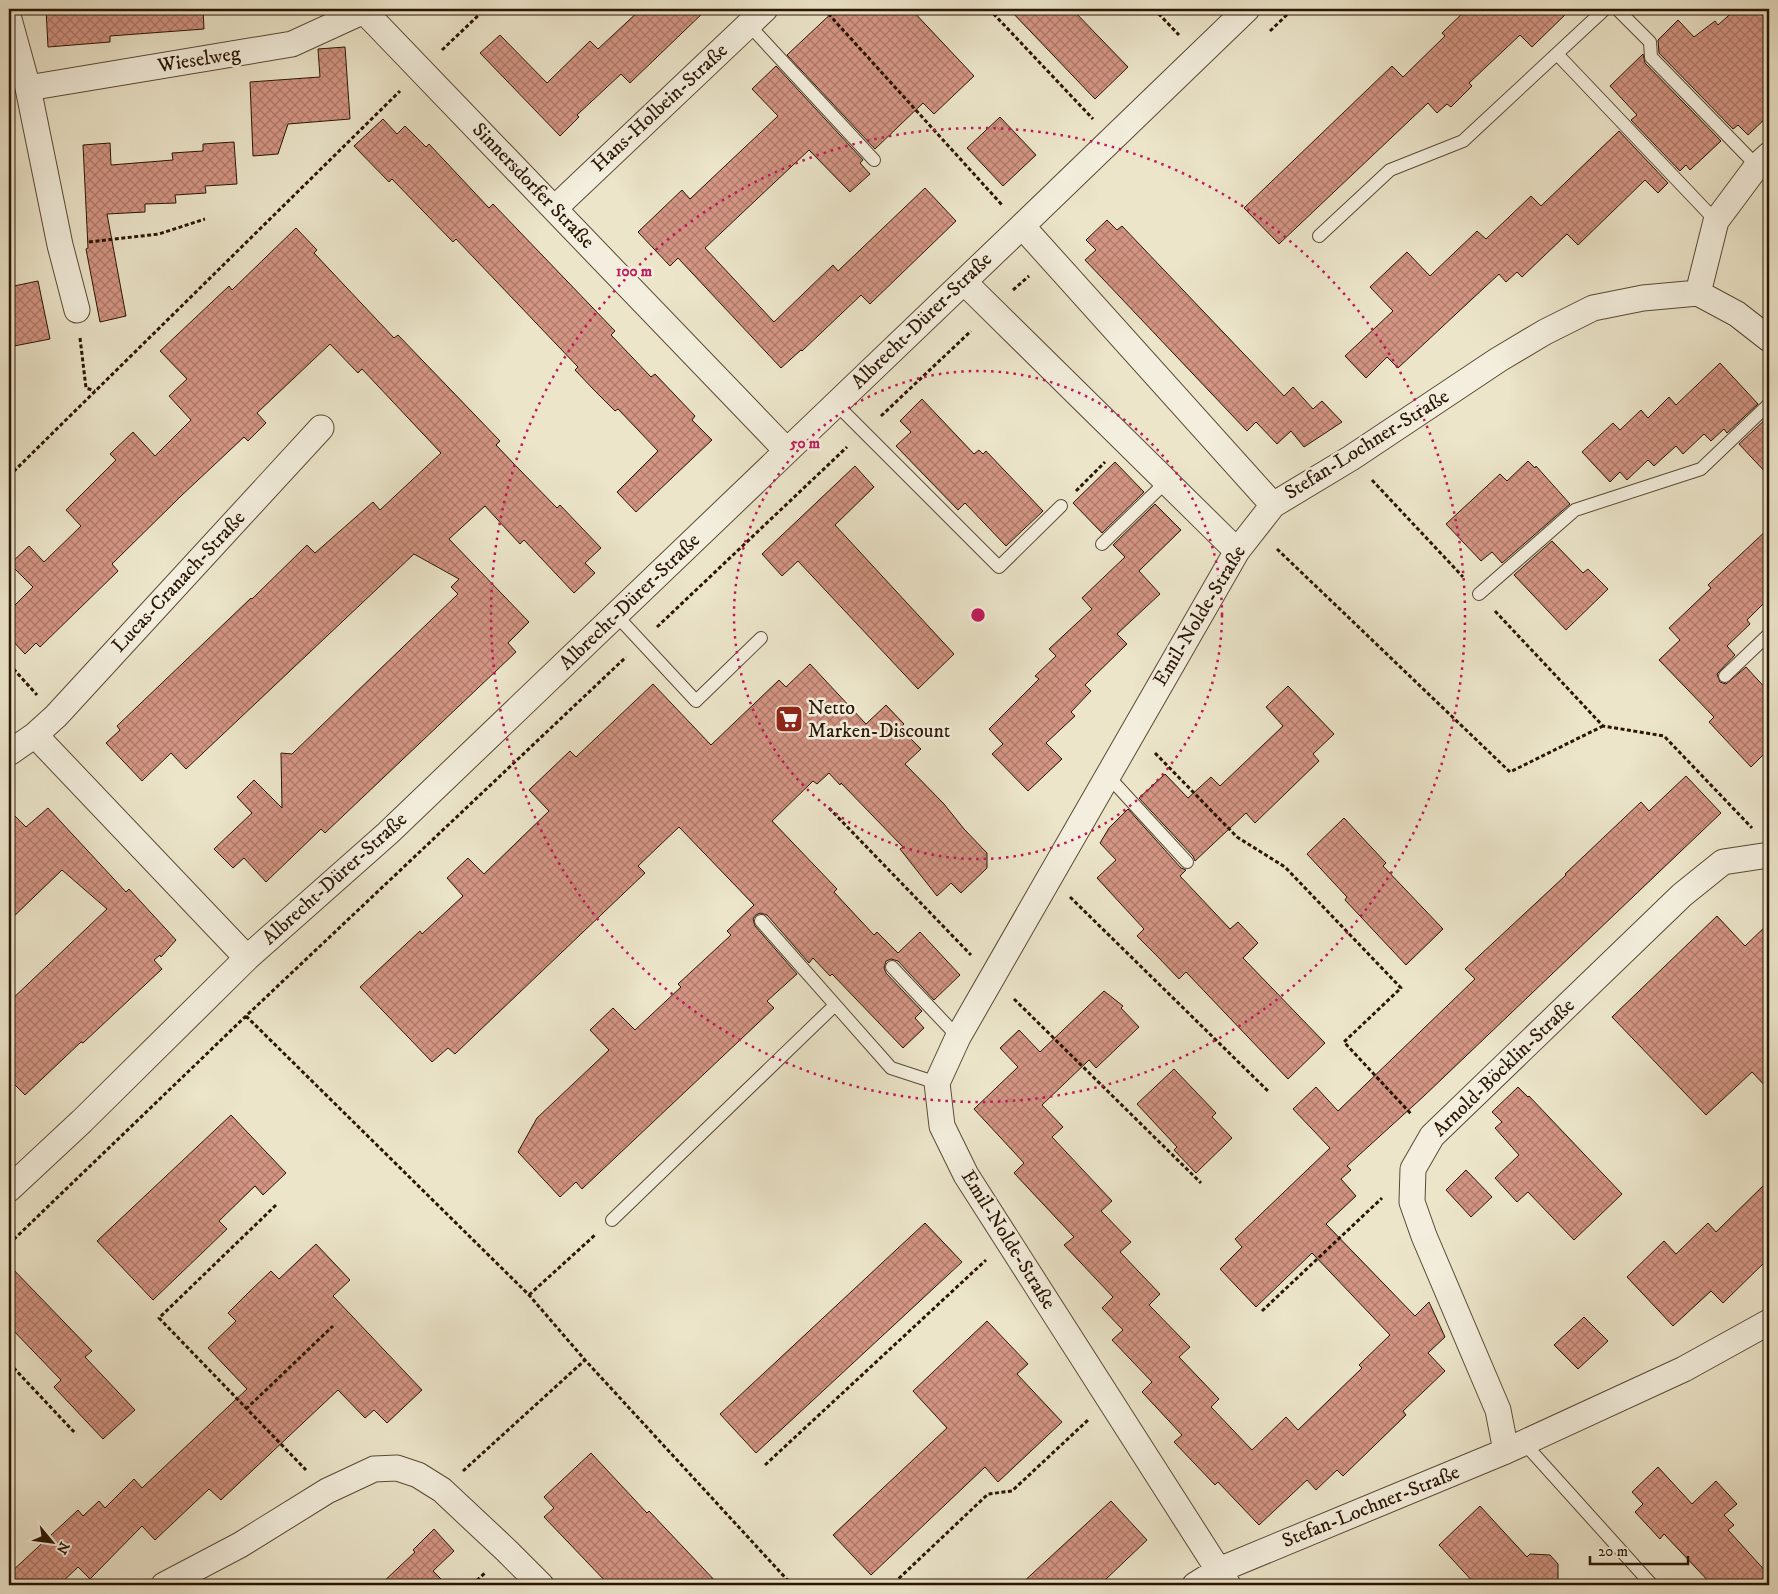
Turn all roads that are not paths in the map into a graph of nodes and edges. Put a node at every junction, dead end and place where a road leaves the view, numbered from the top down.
1 (1247, 9) edge
2 (1606, 9) edge
3 (1617, 9) edge
4 (363, 10) edge
5 (757, 17) edge
6 (9, 19) edge
7 (1557, 54) junction
8 (28, 88) junction
9 (874, 160) dead end
10 (1763, 160) edge
11 (554, 208) junction
12 (1716, 222) junction
13 (1022, 226) junction
14 (1319, 236) dead end
15 (964, 282) junction
16 (1698, 293) junction
17 (76, 310) road end
18 (1769, 339) edge
19 (836, 404) junction
20 (1769, 404) edge
21 (321, 428) dead end
22 (787, 451) junction
23 (1167, 481) junction
24 (1272, 505) junction
25 (1061, 506) road end
26 (1102, 544) dead end
27 (1237, 551) junction
28 (1479, 594) road end
29 (616, 615) junction
30 (1769, 634) edge
31 (762, 638) dead end
32 (1725, 676) dead end
33 (35, 735) junction
34 (9, 753) edge
35 (1108, 776) junction
36 (1769, 855) edge
37 (1187, 862) dead end
38 (761, 921) dead end
39 (247, 958) junction
40 (892, 967) dead end
41 (834, 1006) junction
42 (958, 1037) junction
43 (938, 1083) junction
44 (9, 1190) edge
45 (612, 1220) road end
46 (1769, 1322) edge
47 (1515, 1447) junction
48 (1224, 1578) edge
49 (164, 1585) edge
50 (541, 1585) edge
51 (1195, 1585) edge
52 (1652, 1585) edge

1 - 13 street, Albrecht-Dürer-Straße
2 - 7 lane
3 - 10 lane
4 - 8 street, Wieselweg
4 - 11 street, Sinnersdorfer Straße
5 - 9 lane
5 - 11 street, Hans-Holbein-Straße
6 - 8 street
7 - 12 lane
7 - 14 lane
8 - 17 street
10 - 12 street
11 - 22 street, Sinnersdorfer Straße
12 - 16 street
13 - 15 street, Albrecht-Dürer-Straße
13 - 24 street, Stefan-Lochner-Straße
15 - 19 street, Albrecht-Dürer-Straße
15 - 23 street
16 - 18 street
16 - 24 street, Stefan-Lochner-Straße
19 - 22 street, Albrecht-Dürer-Straße
19 - 25 lane
20 - 28 lane
21 - 33 street, Lucas-Cranach-Straße
22 - 29 street, Albrecht-Dürer-Straße
23 - 26 lane
23 - 27 street
24 - 27 street, Emil-Nolde-Straße
27 - 35 street, Emil-Nolde-Straße
29 - 31 lane
29 - 39 street, Albrecht-Dürer-Straße
30 - 32 lane
33 - 34 street, Lucas-Cranach-Straße
33 - 39 street
35 - 37 lane
35 - 42 street, Emil-Nolde-Straße
36 - 47 street, Arnold-Böcklin-Straße
38 - 41 lane
39 - 44 street, Albrecht-Dürer-Straße
40 - 42 lane
41 - 43 lane
41 - 45 lane
42 - 43 street, Emil-Nolde-Straße
43 - 48 street, Emil-Nolde-Straße
46 - 47 street, Stefan-Lochner-Straße
47 - 48 street, Stefan-Lochner-Straße
47 - 52 lane
48 - 51 street, Stefan-Lochner-Straße
49 - 50 street

